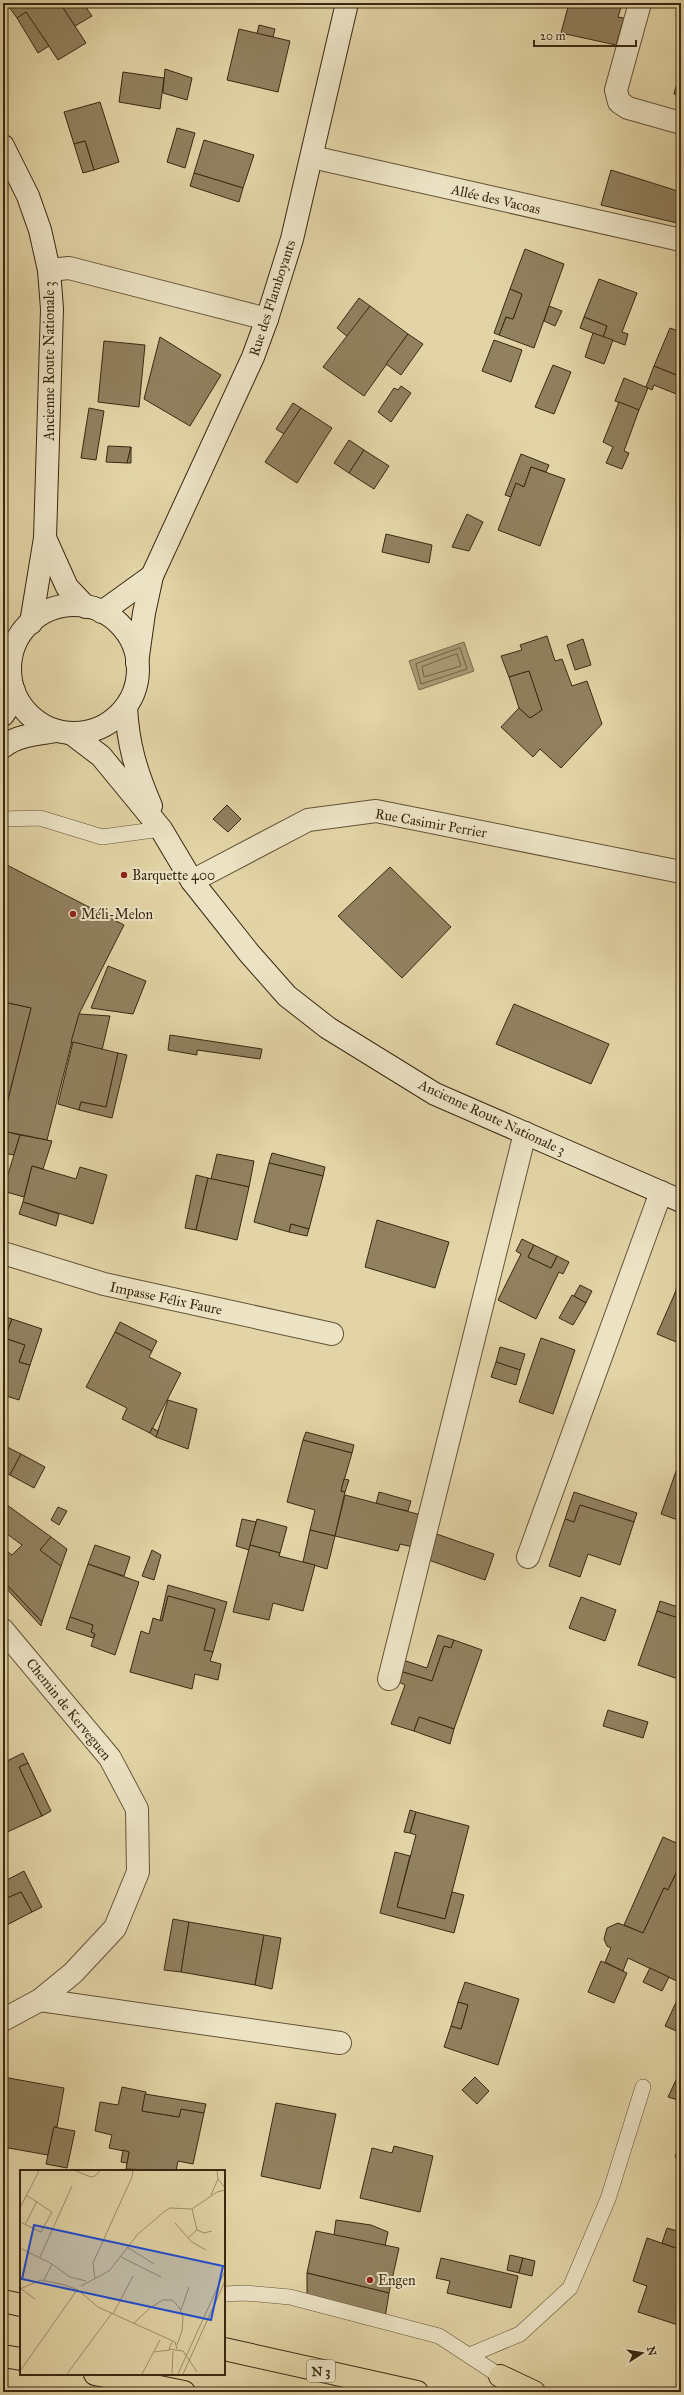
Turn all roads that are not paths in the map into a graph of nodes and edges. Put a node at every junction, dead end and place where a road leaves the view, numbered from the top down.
1 (347, 3) edge
2 (640, 3) edge
3 (681, 123) edge
4 (3, 146) edge
5 (312, 157) junction
6 (681, 240) edge
7 (49, 270) junction
8 (267, 319) junction
9 (45, 538) junction
10 (152, 576) junction
11 (94, 609) junction
12 (31, 623) junction
13 (137, 662) junction
14 (8, 688) edge
15 (126, 707) junction
16 (3, 715) edge
17 (64, 732) junction
18 (3, 747) edge
19 (3, 819) edge
20 (161, 830) junction
21 (681, 872) edge
22 (192, 881) junction
23 (525, 1133) junction
24 (661, 1192) junction
25 (681, 1201) edge
26 (3, 1253) edge
27 (332, 1334) dead end
28 (528, 1557) dead end
29 (3, 1630) edge
30 (389, 1680) dead end
31 (40, 2000) junction
32 (3, 2020) edge
33 (340, 2043) dead end
34 (643, 2087) dead end
35 (225, 2294) edge
36 (3, 2301) edge
37 (20, 2305) edge
38 (225, 2349) edge
39 (470, 2355) junction
40 (3, 2356) edge
41 (20, 2359) edge
42 (99, 2375) edge
43 (500, 2376) joint
44 (184, 2392) edge
45 (417, 2392) edge
46 (534, 2392) edge

1 - 5 street, Rue des Flamboyants
2 - 3 street
4 - 7 street, Ancienne Route Nationale 3
5 - 6 street, Allée des Vacoas
5 - 8 street, Rue des Flamboyants
7 - 8 street
7 - 9 street, Ancienne Route Nationale 3
8 - 10 street, Rue des Flamboyants
9 - 11 street, Ancienne Route Nationale 3
9 - 12 street, Ancienne Route Nationale 3
10 - 11 street, Rue des Flamboyants
10 - 13 street, Rue des Flamboyants
11 - 12 street
11 - 13 street
12 - 14 street
13 - 15 street
14 - 16 street
14 - 17 street
15 - 17 street
15 - 20 street, Ancienne Route Nationale 3
17 - 18 street
17 - 20 street, Ancienne Route Nationale 3
19 - 20 lane
20 - 22 street, Ancienne Route Nationale 3
21 - 22 street, Rue Casimir Perrier
22 - 23 street, Ancienne Route Nationale 3
23 - 24 street, Ancienne Route Nationale 3
23 - 30 street
24 - 25 street, Ancienne Route Nationale 3
24 - 28 street
26 - 27 street, Impasse Félix Faure
29 - 31 street, Chemin de Kerveguen
31 - 32 street, Chemin de Kerveguen
31 - 33 street
34 - 39 lane
35 - 39 lane
36 - 37 highway
38 - 45 highway, N 3
39 - 43 lane
40 - 41 highway
42 - 44 highway
43 - 46 highway

